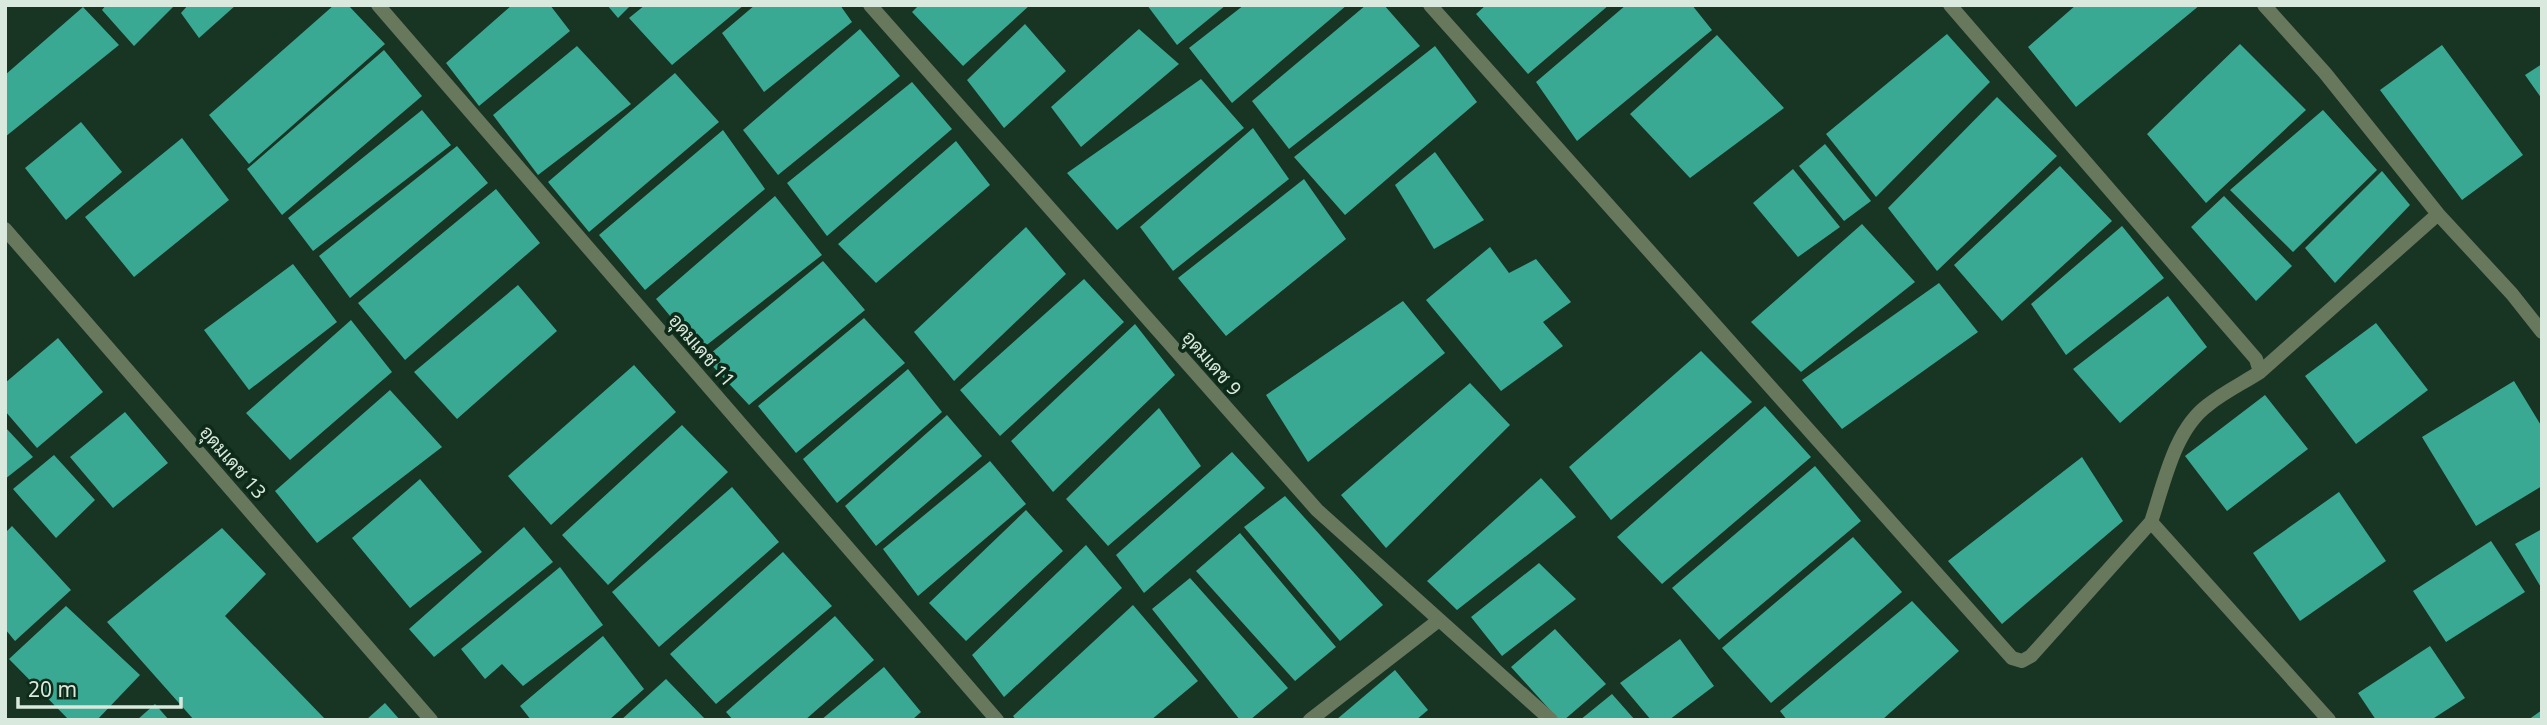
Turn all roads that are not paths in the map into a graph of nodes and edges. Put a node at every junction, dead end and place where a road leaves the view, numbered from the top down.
1 (377, 5) edge
2 (870, 5) edge
3 (1430, 5) edge
4 (1950, 5) edge
5 (2264, 5) edge
6 (2438, 214) junction
7 (5, 229) edge
8 (2542, 332) edge
9 (2260, 372) junction
10 (2151, 522) junction
11 (1439, 620) junction
12 (431, 720) edge
13 (997, 720) edge
14 (1310, 720) edge
15 (1551, 720) edge
16 (2329, 720) edge

1 - 13 street, อุดมเดช 11
2 - 11 street, อุดมเดช 9
3 - 10 street
4 - 9 street
5 - 6 street
6 - 8 street
6 - 9 street
7 - 12 street, อุดมเดช 13
9 - 10 street
10 - 16 street
11 - 14 street
11 - 15 street, อุดมเดช 9

